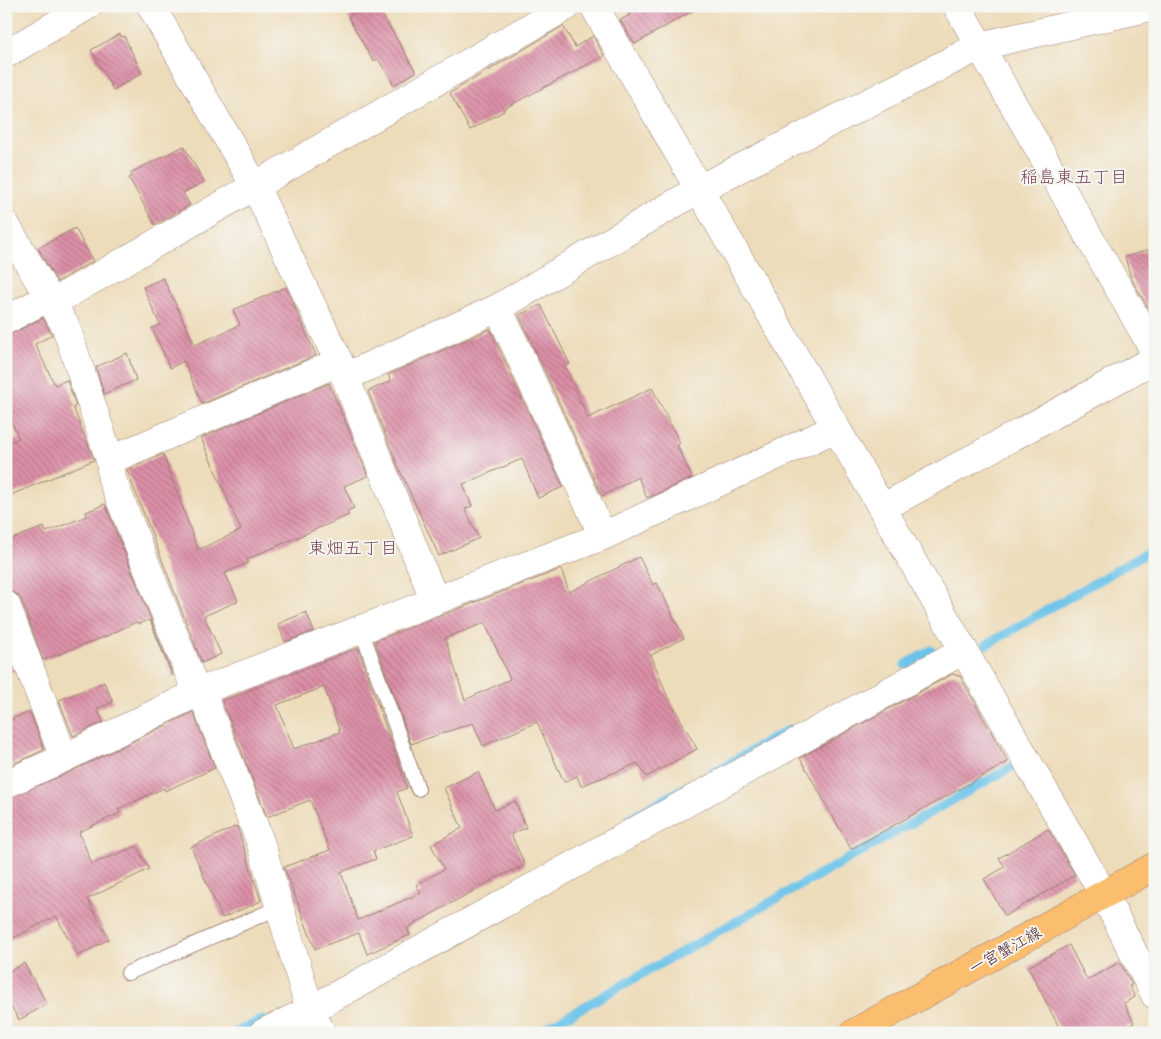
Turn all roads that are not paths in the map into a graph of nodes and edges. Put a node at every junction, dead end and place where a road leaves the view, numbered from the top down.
1 (87, 6) edge
2 (152, 6) edge
3 (567, 6) edge
4 (594, 6) edge
5 (957, 6) edge
6 (1155, 6) edge
7 (980, 46) junction
8 (6, 54) edge
9 (256, 186) junction
10 (699, 189) junction
11 (6, 225) edge
12 (50, 300) junction
13 (498, 308) junction
14 (6, 320) edge
15 (1155, 352) edge
16 (1155, 359) edge
17 (342, 370) junction
18 (836, 428) junction
19 (110, 460) junction
20 (882, 508) junction
21 (603, 536) junction
22 (435, 600) junction
23 (6, 605) edge
24 (361, 629) junction
25 (964, 650) junction
26 (199, 692) junction
27 (64, 758) junction
28 (6, 784) edge
29 (418, 788) dead end
30 (1155, 866) edge
31 (1104, 896) junction
32 (280, 907) junction
33 (128, 973) dead end
34 (1155, 995) edge
35 (316, 1021) edge
36 (263, 1033) edge
37 (854, 1033) edge

1 - 8 street
2 - 9 street
3 - 9 street
4 - 10 street
5 - 7 street
6 - 7 street
7 - 10 street
7 - 15 street
9 - 12 street
9 - 17 street
10 - 13 street
10 - 18 street
11 - 12 street
12 - 14 street
12 - 19 street
13 - 17 street
13 - 21 street
16 - 20 street
17 - 19 street
17 - 22 street
18 - 20 street
18 - 21 street
19 - 26 street
20 - 25 street
21 - 22 street
22 - 24 street
23 - 27 street
24 - 26 street
24 - 29 lane
25 - 31 street
25 - 35 street
26 - 27 street
26 - 32 street
27 - 28 street
30 - 31 main road, 一宮蟹江線
31 - 34 street
31 - 37 main road, 一宮蟹江線
32 - 33 lane
32 - 35 street
35 - 36 street

